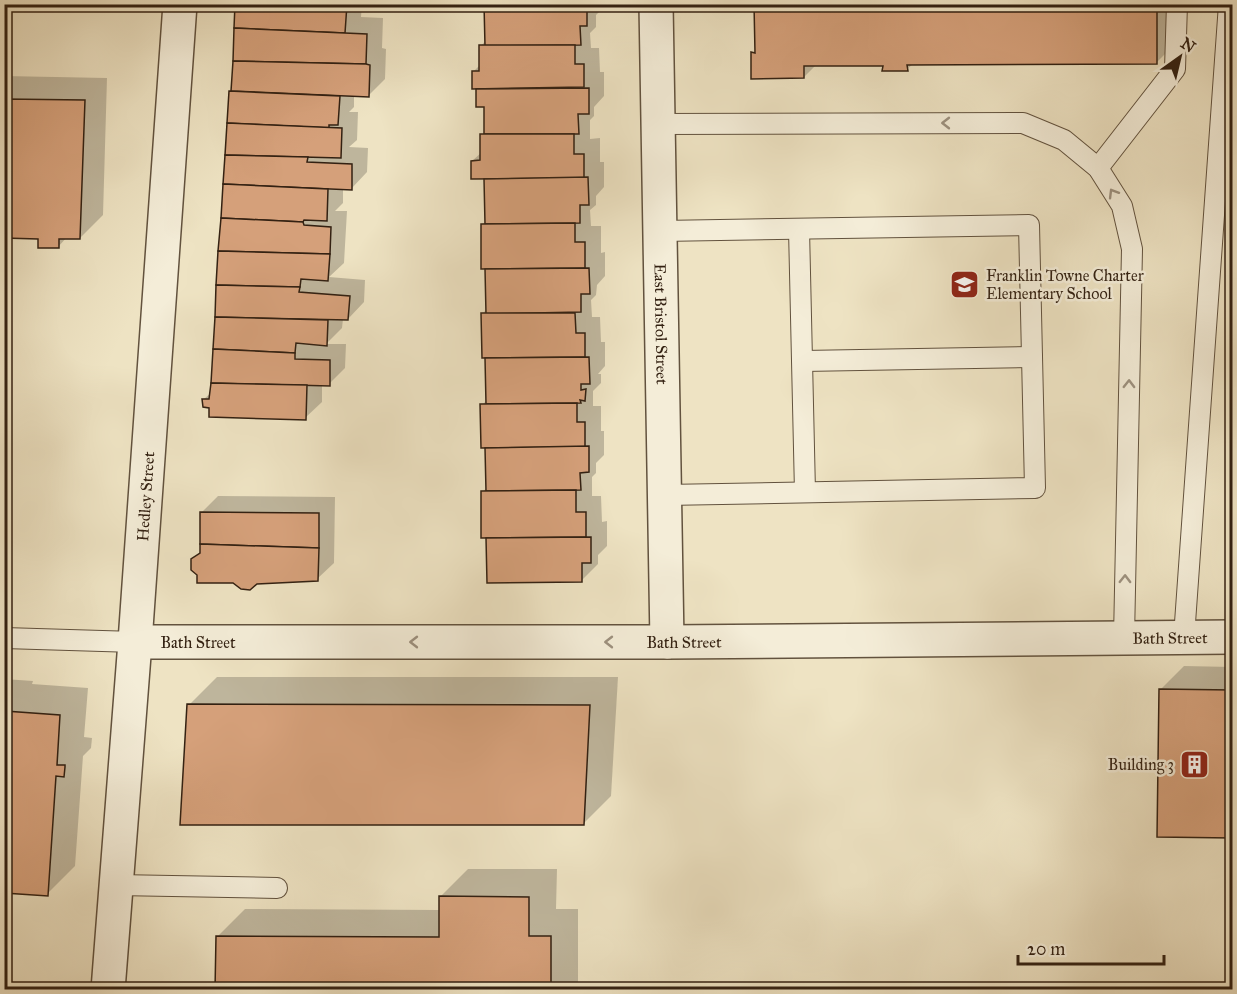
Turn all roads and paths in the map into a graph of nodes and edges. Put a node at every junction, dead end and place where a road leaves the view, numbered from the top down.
1 (180, 4) edge
2 (656, 4) edge
3 (1177, 4) edge
4 (1229, 4) edge
5 (658, 124) junction
6 (1098, 168) junction
7 (799, 229) junction
8 (661, 231) junction
9 (1032, 357) junction
10 (802, 361) junction
11 (805, 492) junction
12 (665, 495) junction
13 (1184, 637) junction
14 (1233, 637) edge
15 (1124, 638) junction
16 (4, 639) edge
17 (135, 642) junction
18 (667, 642) junction
19 (116, 885) junction
20 (277, 888) dead end
21 (108, 990) edge

1 - 17 street, Hedley Street
2 - 5 street, East Bristol Street
3 - 6 lane
4 - 13 lane
6 -> 5 lane
5 - 8 street, East Bristol Street
15 -> 6 lane
7 - 8 lane
7 - 9 lane
7 - 10 lane
8 - 12 street, East Bristol Street
9 - 10 lane
9 - 11 lane
10 - 11 lane
11 - 12 lane
12 - 18 street, East Bristol Street
13 - 14 street, Bath Street
13 - 15 street, Bath Street
15 - 18 street, Bath Street
16 - 17 lane
18 -> 17 street, Bath Street
17 - 19 street, Hedley Street
19 - 20 lane
19 - 21 street, Hedley Street

